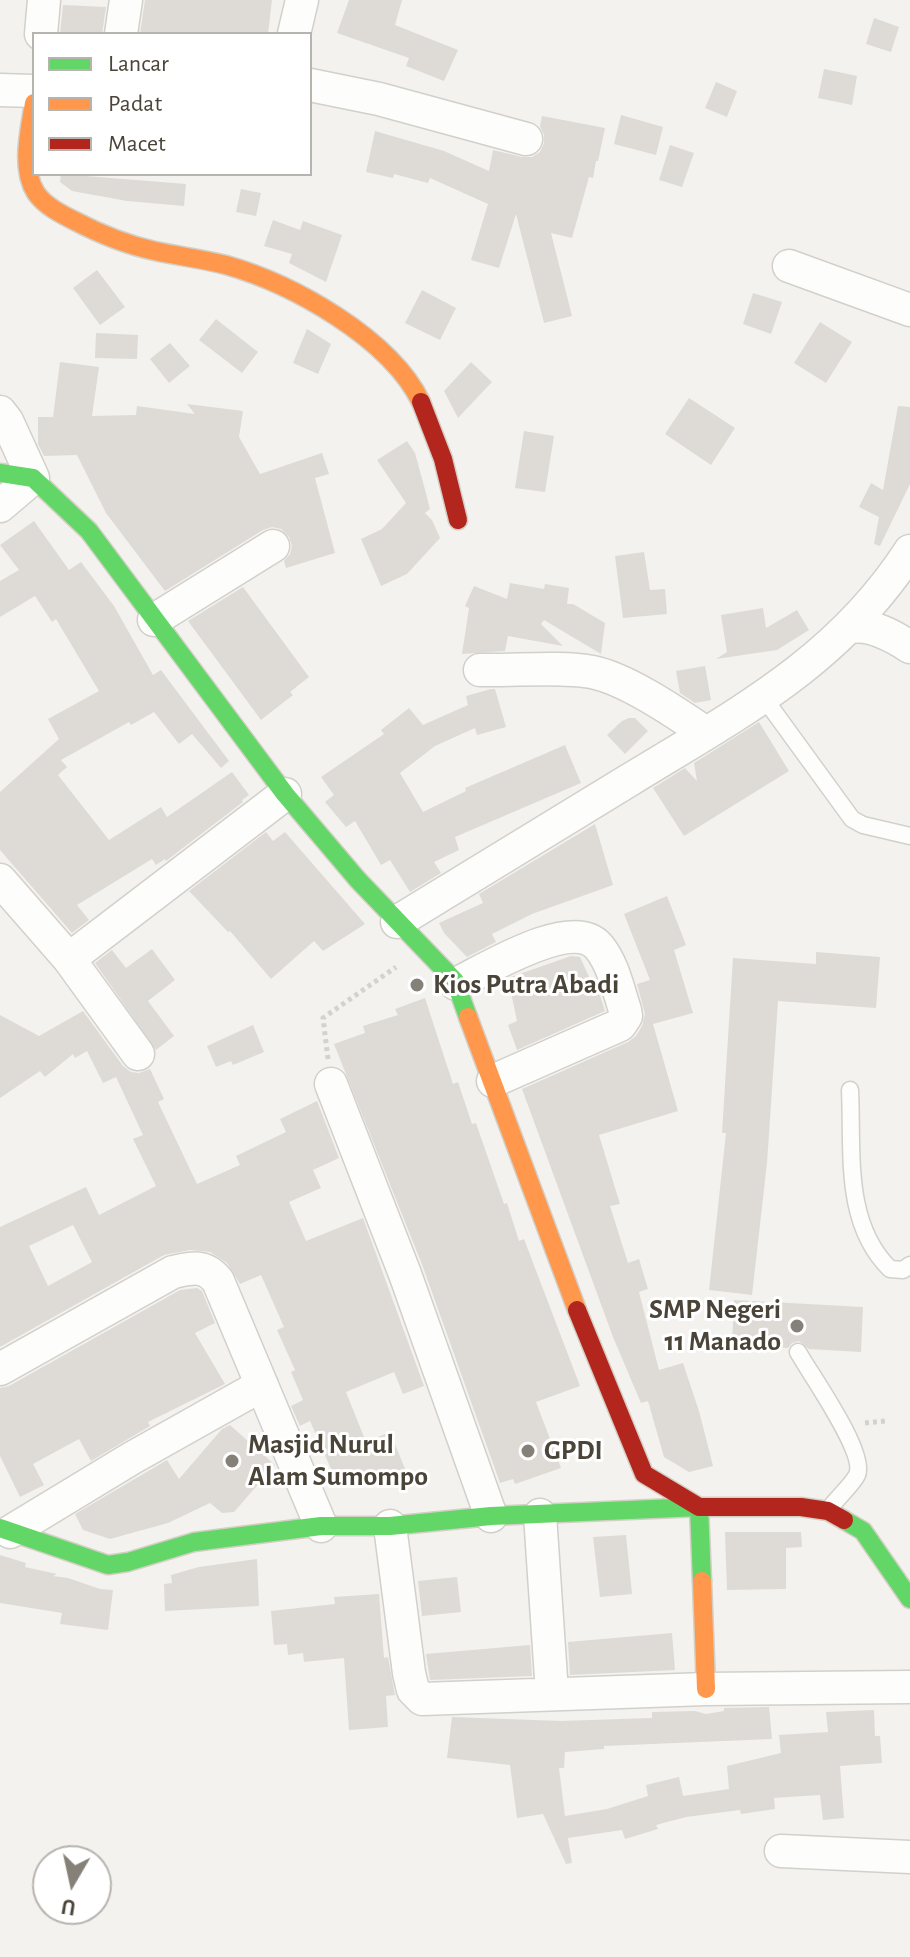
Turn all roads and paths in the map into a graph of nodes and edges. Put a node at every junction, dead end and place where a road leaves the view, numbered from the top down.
1 (44, 0) edge
2 (126, 0) edge
3 (302, 0) edge
4 (41, 32) edge
5 (121, 32) edge
6 (294, 32) edge
7 (312, 85) edge
8 (0, 90) edge
9 (32, 91) edge
10 (32, 120) edge
11 (526, 139) dead end
12 (789, 266) dead end
13 (910, 310) edge
14 (0, 412) edge
15 (0, 473) edge
16 (33, 478) junction
17 (0, 506) edge
18 (458, 520) dead end
19 (273, 546) dead end
20 (910, 551) edge
21 (154, 620) junction
22 (852, 627) junction
23 (910, 647) edge
24 (480, 670) dead end
25 (764, 698) junction
26 (706, 733) junction
27 (285, 794) junction
28 (910, 836) edge
29 (0, 880) edge
30 (397, 922) junction
31 (423, 948) junction
32 (69, 959) junction
33 (456, 984) junction
34 (138, 1054) dead end
35 (493, 1081) junction
36 (331, 1084) joint
37 (850, 1090) dead end
38 (910, 1265) edge
39 (798, 1352) dead end
40 (0, 1369) edge
41 (262, 1385) junction
42 (699, 1507) junction
43 (828, 1511) junction
44 (540, 1515) junction
45 (491, 1516) junction
46 (321, 1526) junction
47 (390, 1526) junction
48 (5, 1530) edge
49 (910, 1599) edge
50 (910, 1687) edge
51 (706, 1689) junction
52 (552, 1693) junction
53 (781, 1851) dead end
54 (910, 1857) edge

1 - 4 street
2 - 5 street
3 - 6 street
7 - 11 street
8 - 9 street
10 - 18 street
12 - 13 street
14 - 16 street
15 - 16 street
16 - 17 street
16 - 21 street
19 - 21 street
20 - 22 street
21 - 27 street
22 - 23 street
22 - 25 street
24 - 26 street
25 - 26 street
25 - 28 lane
26 - 30 street
27 - 30 street
27 - 32 street
29 - 32 street
30 - 31 street
31 - 33 street
31 - 36 path
32 - 34 street
33 - 35 street
33 - 35 street
35 - 42 street
36 - 45 street
37 - 38 lane
39 - 43 lane
40 - 41 street
41 - 46 street
41 - 48 street
42 - 43 street
42 - 44 street
42 - 51 street
43 - 49 street
44 - 45 street
44 - 52 street
45 - 47 street
46 - 47 street
46 - 48 street
47 - 52 street
50 - 51 street
51 - 52 street
53 - 54 street

